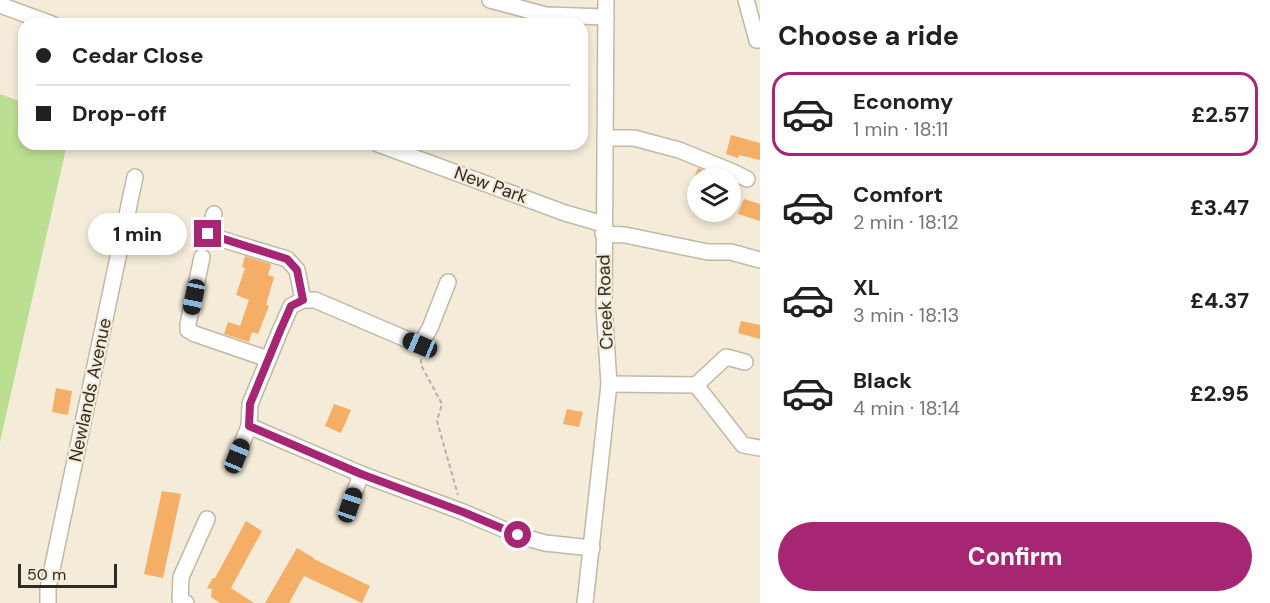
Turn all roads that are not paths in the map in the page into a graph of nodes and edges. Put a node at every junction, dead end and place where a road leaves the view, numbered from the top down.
1 (490, 0) edge
2 (606, 0) edge
3 (746, 0) edge
4 (0, 5) edge
5 (606, 17) junction
6 (36, 18) edge
7 (760, 40) edge
8 (605, 138) junction
9 (394, 150) edge
10 (135, 177) dead end
11 (747, 179) dead end
12 (214, 214) dead end
13 (603, 229) junction
14 (202, 257) dead end
15 (760, 260) edge
16 (448, 282) dead end
17 (303, 300) junction
18 (268, 359) junction
19 (745, 362) dead end
20 (609, 384) junction
21 (696, 385) junction
22 (249, 426) junction
23 (760, 448) edge
24 (237, 456) dead end
25 (361, 474) junction
26 (350, 505) dead end
27 (207, 519) dead end
28 (592, 548) junction
29 (182, 602) edge
30 (48, 603) edge
31 (585, 603) edge

1 - 5 street
2 - 5 street, Creek Road
3 - 7 street
4 - 6 street
5 - 8 street, Creek Road
8 - 11 street
8 - 13 street, Creek Road
9 - 13 street, New Park
10 - 30 street, Newlands Avenue
12 - 17 street
13 - 15 street, New Park
13 - 20 street, Creek Road
14 - 18 street
16 - 17 street
17 - 18 street
18 - 22 street
19 - 21 street
20 - 21 street
20 - 28 street, Creek Road
21 - 23 street
22 - 24 street
22 - 25 street
25 - 26 street
25 - 28 street
27 - 29 street
28 - 31 street, Creek Road

